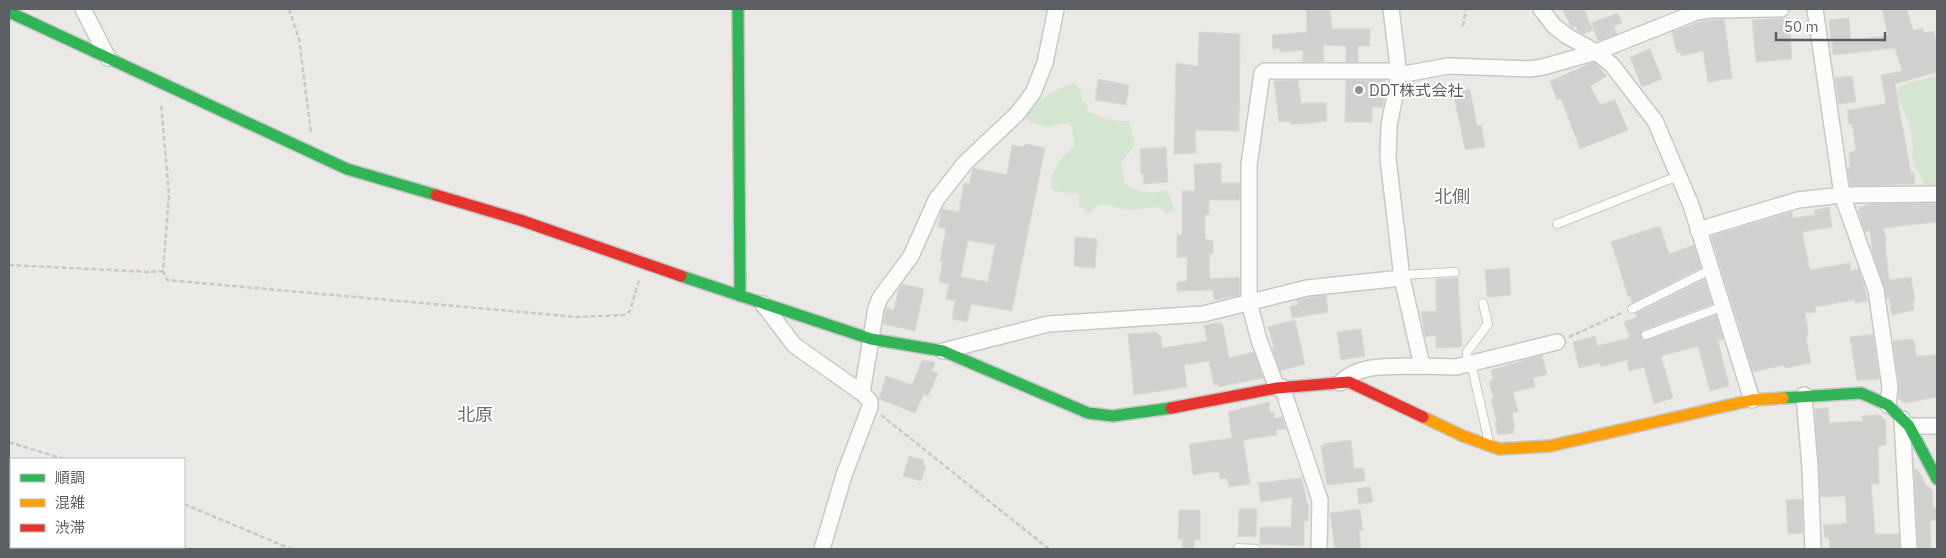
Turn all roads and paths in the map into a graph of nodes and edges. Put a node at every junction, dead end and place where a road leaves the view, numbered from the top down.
1 (83, 9) edge
2 (289, 9) edge
3 (738, 9) edge
4 (1056, 9) edge
5 (1391, 9) edge
6 (1466, 9) edge
7 (1541, 9) edge
8 (1781, 9) edge
9 (1815, 9) edge
10 (9, 12) edge
11 (1463, 26) dead end
12 (1596, 52) junction
13 (108, 58) junction
14 (1398, 73) junction
15 (163, 83) junction
16 (313, 155) junction
17 (1678, 176) junction
18 (1937, 194) edge
19 (1842, 195) junction
20 (1558, 224) dead end
21 (1698, 230) junction
22 (645, 262) junction
23 (9, 265) edge
24 (1710, 270) junction
25 (163, 271) junction
26 (1456, 272) dead end
27 (1402, 277) junction
28 (740, 296) junction
29 (1249, 302) junction
30 (1483, 303) dead end
31 (763, 304) junction
32 (1724, 306) junction
33 (1632, 309) joint
34 (1646, 335) dead end
35 (871, 339) junction
36 (1557, 342) joint
37 (943, 352) junction
38 (1469, 364) junction
39 (1422, 366) junction
40 (1340, 383) junction
41 (1280, 388) junction
42 (862, 393) junction
43 (1804, 395) junction
44 (1752, 400) junction
45 (1888, 405) junction
46 (870, 407) junction
47 (1905, 423) junction
48 (1937, 426) edge
49 (9, 442) edge
50 (1490, 446) junction
51 (61, 458) edge
52 (1937, 479) edge
53 (185, 504) edge
54 (1238, 548) edge
55 (291, 549) edge
56 (822, 549) edge
57 (1049, 549) edge
58 (1256, 549) edge
59 (1319, 549) edge
60 (1813, 549) edge
61 (1909, 549) edge

1 - 13 street
2 - 16 path
3 - 28 street
4 - 35 street
5 - 14 street
6 - 11 path
7 - 12 street
8 - 12 street
9 - 19 street
10 - 13 street
12 - 14 street
12 - 17 street
13 - 15 street
14 - 27 street
14 - 29 street
15 - 16 street
15 - 25 path
16 - 22 street
17 - 20 lane
17 - 21 street
18 - 19 street
19 - 21 street
19 - 45 street
21 - 24 street
22 - 25 path
22 - 28 street
23 - 25 path
24 - 32 street
24 - 33 lane
26 - 27 lane
27 - 29 street
27 - 39 street
28 - 31 street
29 - 37 street
29 - 41 street
30 - 38 lane
31 - 35 street
31 - 42 street
32 - 34 lane
32 - 44 street
33 - 36 path
35 - 37 street
35 - 42 street
36 - 38 street
37 - 41 street
38 - 39 street
38 - 50 lane
39 - 40 street
40 - 41 street
40 - 50 street
41 - 59 street
42 - 46 street
43 - 44 street
43 - 45 street
43 - 60 street
44 - 50 street
45 - 47 street
46 - 56 street
46 - 57 path
47 - 48 street
47 - 52 street
47 - 61 street
49 - 51 path
53 - 55 path
54 - 58 lane

